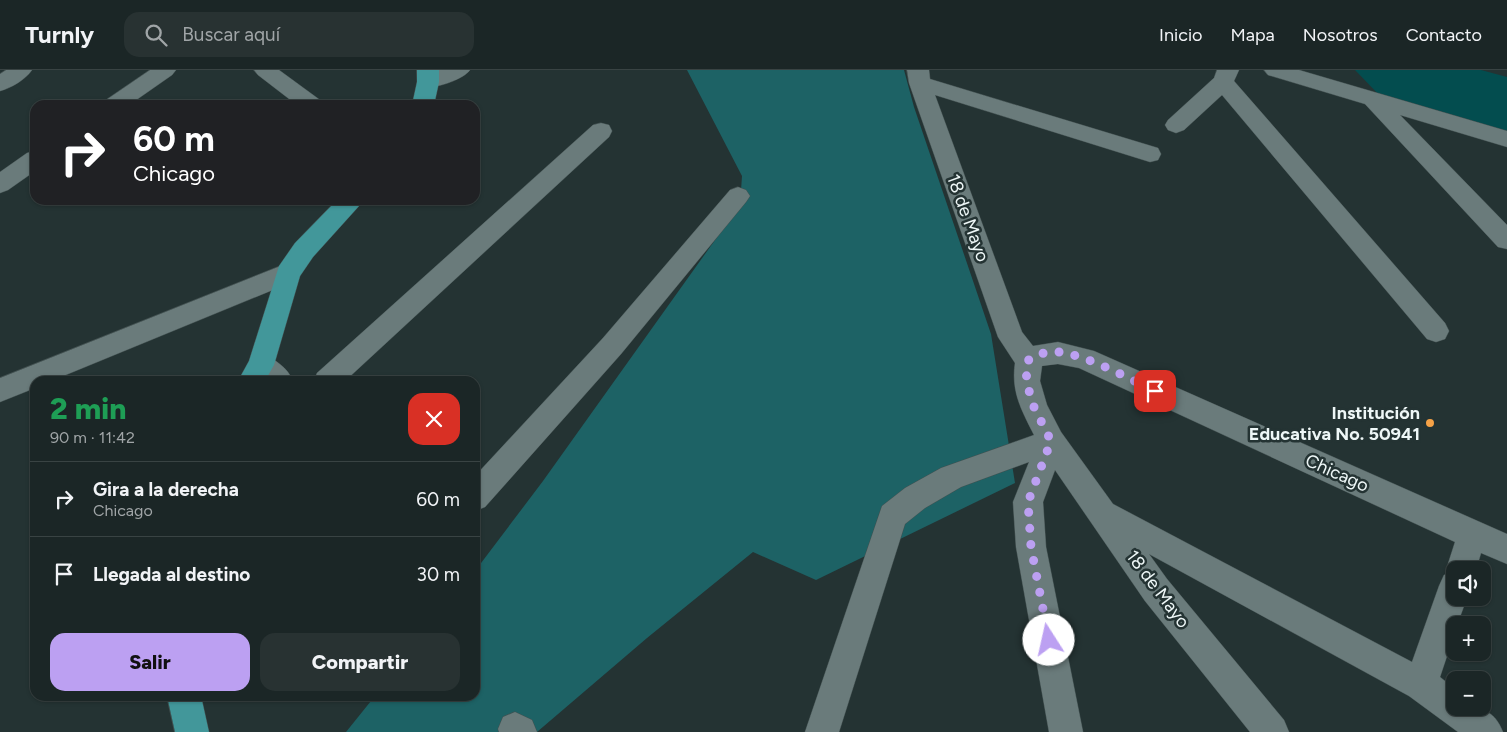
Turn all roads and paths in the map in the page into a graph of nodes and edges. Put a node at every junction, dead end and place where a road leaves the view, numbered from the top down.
1 (21, 70) edge
2 (165, 70) edge
3 (265, 70) edge
4 (459, 70) edge
5 (1275, 70) edge
6 (1341, 70) edge
7 (428, 76) edge
8 (1225, 76) edge
9 (919, 77) edge
10 (0, 84) edge
11 (121, 100) edge
12 (305, 100) edge
13 (424, 100) edge
14 (1373, 100) junction
15 (1176, 125) dead end
16 (601, 131) dead end
17 (1507, 139) edge
18 (1150, 154) dead end
19 (30, 163) edge
20 (0, 184) edge
21 (738, 196) dead end
22 (346, 205) edge
23 (1507, 240) edge
24 (288, 273) junction
25 (1436, 330) dead end
26 (1028, 361) junction
27 (34, 376) edge
28 (264, 376) edge
29 (332, 376) edge
30 (30, 378) edge
31 (0, 390) edge
32 (1051, 441) junction
33 (480, 491) edge
34 (1104, 514) junction
35 (1472, 535) junction
36 (1507, 549) edge
37 (1463, 561) edge
38 (1448, 606) edge
39 (1421, 684) junction
40 (185, 701) edge
41 (192, 732) edge
42 (822, 732) edge
43 (1066, 732) edge
44 (1272, 732) edge
45 (1486, 732) edge

1 - 10 street
2 - 11 street
3 - 12 street
4 - 7 street
5 - 14 street
6 - 14 street
7 - 13 main road
8 - 15 street
8 - 25 street
9 - 18 street
9 - 26 street, 18 de Mayo
14 - 17 street
14 - 23 street
16 - 29 street
19 - 20 street
21 - 33 street
22 - 24 main road
24 - 27 street
24 - 28 main road
26 - 32 street, 18 de Mayo
26 - 35 street, Chicago
30 - 31 street
32 - 34 street, 18 de Mayo
32 - 42 street
32 - 43 street
34 - 39 street
34 - 44 street, 18 de Mayo
35 - 36 street, Chicago
35 - 37 street
38 - 39 street
39 - 45 street
40 - 41 main road

